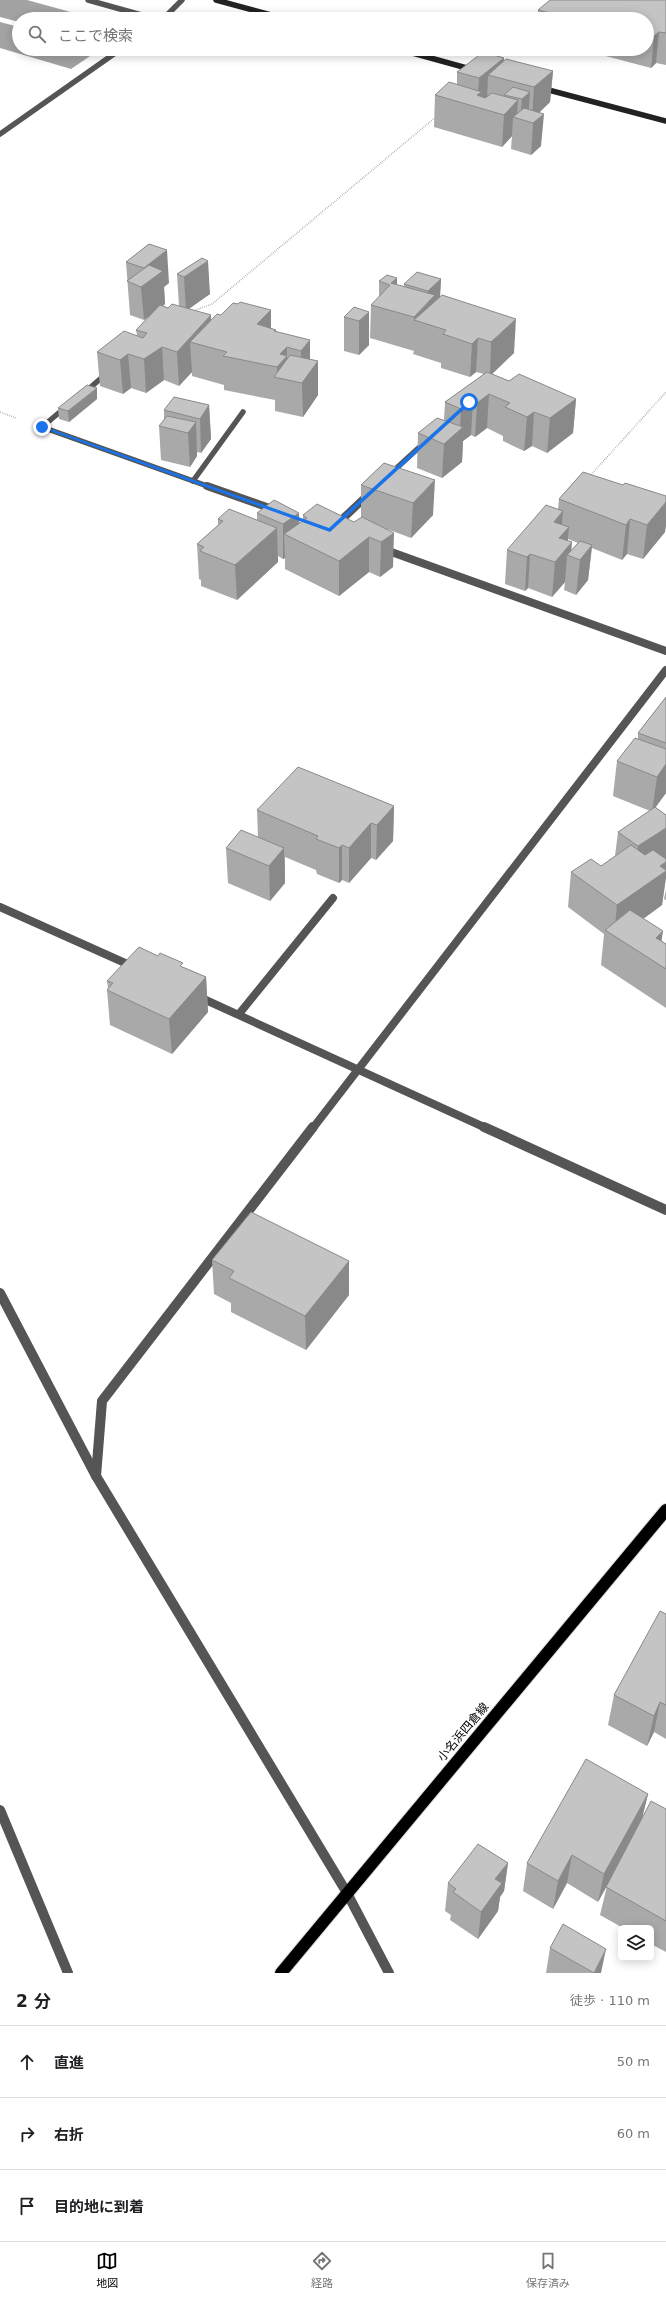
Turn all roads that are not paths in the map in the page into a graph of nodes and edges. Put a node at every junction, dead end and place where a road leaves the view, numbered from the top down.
1 (88, 0) edge
2 (182, 0) edge
3 (216, 0) edge
4 (131, 12) edge
5 (170, 12) edge
6 (260, 12) edge
7 (111, 56) edge
8 (424, 56) edge
9 (480, 71) edge
10 (532, 85) edge
11 (666, 121) edge
12 (0, 134) edge
13 (115, 367) edge
14 (78, 397) edge
15 (72, 402) edge
16 (243, 412) dead end
17 (428, 439) edge
18 (193, 481) junction
19 (382, 482) edge
20 (376, 487) edge
21 (280, 512) edge
22 (330, 530) edge
23 (374, 546) edge
24 (666, 651) edge
25 (666, 670) edge
26 (333, 898) dead end
27 (0, 907) edge
28 (145, 972) edge
29 (188, 992) edge
30 (239, 1014) junction
31 (359, 1068) junction
32 (666, 1210) edge
33 (0, 1293) edge
34 (96, 1476) junction
35 (666, 1510) edge
36 (0, 1810) edge
37 (347, 1893) junction
38 (68, 1973) edge
39 (281, 1973) edge
40 (389, 1973) edge

1 - 4 street
2 - 5 street
3 - 6 street
7 - 12 street
8 - 9 street
10 - 11 street
13 - 14 street
15 - 18 street
16 - 18 street
17 - 19 street
18 - 21 street
20 - 22 street
23 - 24 street
25 - 31 street
26 - 30 street
27 - 28 street
29 - 30 street
30 - 31 street
31 - 32 street
31 - 34 street
33 - 34 street
34 - 37 street
35 - 37 main road, 小名浜四倉線
36 - 38 street
37 - 39 main road, 小名浜四倉線
37 - 40 street

